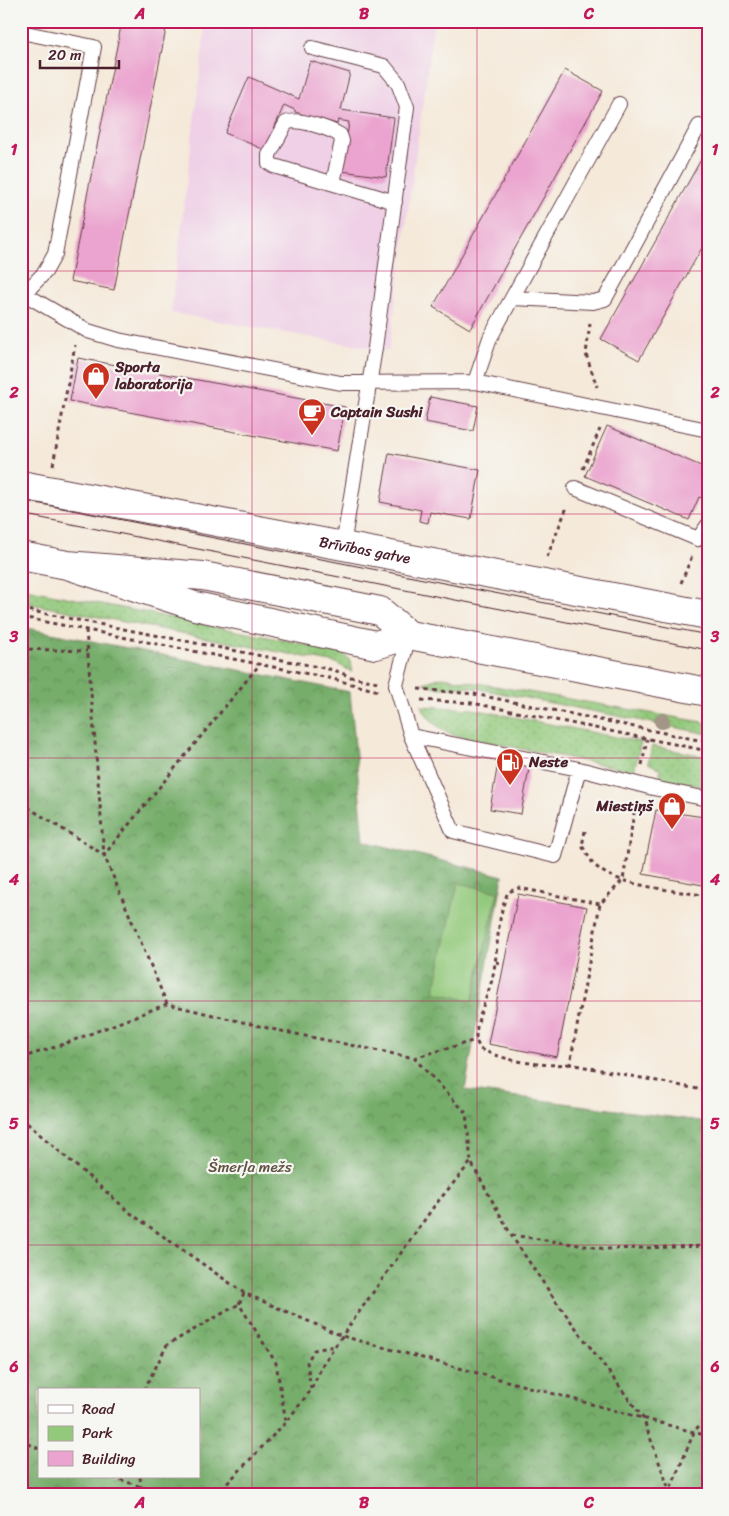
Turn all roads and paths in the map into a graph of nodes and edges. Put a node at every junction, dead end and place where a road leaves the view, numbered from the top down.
1 (21, 32) edge
2 (312, 48) dead end
3 (619, 104) dead end
4 (699, 126) dead end
5 (333, 183) junction
6 (395, 202) junction
7 (23, 293) edge
8 (513, 298) junction
9 (593, 302) junction
10 (78, 325) junction
11 (369, 382) junction
12 (475, 382) junction
13 (608, 408) junction
14 (708, 430) edge
15 (53, 467) dead end
16 (21, 485) edge
17 (575, 488) junction
18 (708, 524) edge
19 (698, 539) junction
20 (343, 546) junction
21 (21, 556) edge
22 (544, 562) dead end
23 (679, 587) dead end
24 (21, 608) edge
25 (708, 615) edge
26 (21, 617) edge
27 (86, 630) junction
28 (409, 635) junction
29 (21, 650) edge
30 (87, 651) junction
31 (260, 664) junction
32 (361, 678) dead end
33 (419, 690) dead end
34 (708, 692) edge
35 (398, 695) junction
36 (411, 736) junction
37 (647, 739) junction
38 (708, 742) edge
39 (708, 751) edge
40 (579, 769) junction
41 (653, 788) junction
42 (708, 799) edge
43 (21, 803) edge
44 (570, 803) junction
45 (104, 855) junction
46 (623, 880) junction
47 (708, 896) edge
48 (600, 904) junction
49 (496, 962) junction
50 (504, 964) dead end
51 (167, 1004) junction
52 (476, 1040) junction
53 (21, 1058) edge
54 (414, 1058) junction
55 (570, 1064) junction
56 (708, 1091) edge
57 (21, 1118) edge
58 (472, 1162) junction
59 (511, 1235) junction
60 (708, 1246) edge
61 (244, 1293) junction
62 (239, 1304) junction
63 (342, 1336) junction
64 (336, 1346) junction
65 (145, 1388) edge
66 (311, 1390) junction
67 (708, 1414) edge
68 (643, 1418) junction
69 (286, 1422) junction
70 (694, 1432) junction
71 (708, 1436) edge
72 (21, 1440) edge
73 (38, 1448) edge
74 (116, 1478) edge
75 (140, 1478) edge
76 (141, 1486) junction
77 (670, 1494) edge
78 (164, 1495) edge
79 (216, 1495) edge

1 - 7 lane
2 - 6 lane
3 - 8 lane
4 - 9 lane
5 - 5 lane
5 - 6 lane
6 - 11 lane
7 - 10 lane
8 - 9 lane
8 - 12 lane
9 - 13 path
10 - 11 lane
10 - 15 path
11 - 12 lane
11 - 20 lane
12 - 13 lane
13 - 14 lane
13 - 17 path
16 - 20 main road, Brīvības gatve
17 - 19 lane
17 - 22 path
18 - 19 lane
19 - 23 path
20 - 25 main road, Brīvības gatve
21 - 28 main road
24 - 32 path
26 - 27 path
27 - 30 path
27 - 31 path
28 - 34 main road
28 - 35 lane
29 - 30 path
30 - 45 path
31 - 35 path
31 - 45 path
33 - 38 path
35 - 36 lane
35 - 37 path
36 - 40 lane
36 - 44 lane
37 - 39 path
37 - 41 path
40 - 41 lane
40 - 44 lane
41 - 42 lane
41 - 46 path
43 - 45 path
44 - 46 path
45 - 51 path
46 - 47 path
46 - 48 path
48 - 49 path
48 - 55 path
49 - 50 path
49 - 52 path
51 - 53 path
51 - 54 path
52 - 54 path
52 - 55 path
54 - 58 path
55 - 56 path
57 - 61 path
58 - 59 path
58 - 63 path
59 - 60 path
59 - 68 path
61 - 62 path
61 - 63 path
62 - 65 path
62 - 69 path
63 - 64 path
63 - 68 path
64 - 66 path
64 - 66 path
66 - 69 path
67 - 70 path
68 - 70 path
68 - 77 path
69 - 79 path
70 - 71 path
70 - 77 path
72 - 73 path
74 - 76 path
75 - 76 path
76 - 78 path

